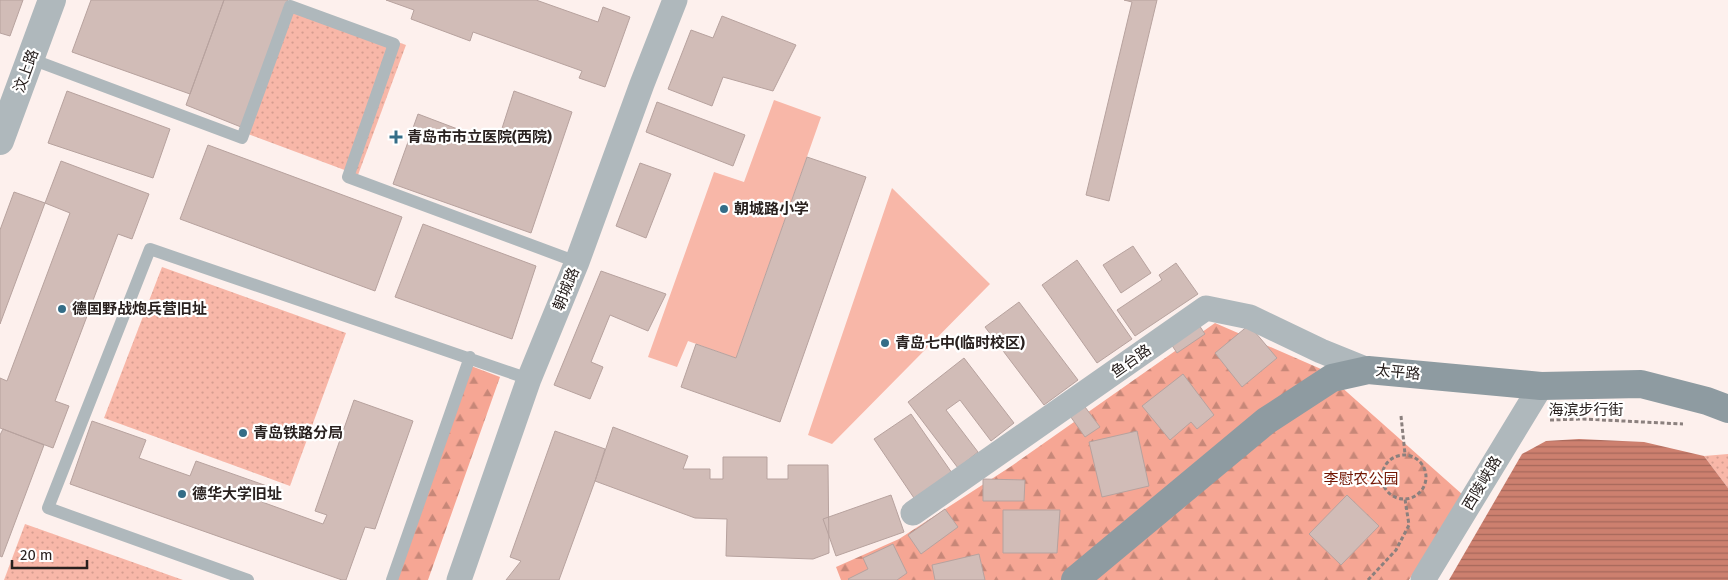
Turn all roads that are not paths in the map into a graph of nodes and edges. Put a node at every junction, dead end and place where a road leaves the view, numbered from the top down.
1 (52, 0) edge
2 (675, 0) edge
3 (31, 59) junction
4 (0, 141) edge
5 (577, 262) junction
6 (470, 357) junction
7 (1368, 370) junction
8 (529, 379) junction
9 (1541, 386) junction
10 (1728, 409) edge
11 (913, 513) dead end
12 (248, 580) edge
13 (392, 580) edge
14 (459, 580) edge
15 (1075, 580) edge
16 (1423, 580) edge

1 - 3 street, 汶上路
2 - 5 street, 朝城路
3 - 4 street, 汶上路
3 - 5 lane
5 - 8 street, 朝城路
6 - 8 lane
6 - 12 lane
6 - 13 lane
7 - 9 main road, 太平路
7 - 11 street, 鱼台路
7 - 15 main road, 太平路
8 - 14 street, 朝城路
9 - 10 main road, 太平路
9 - 16 street, 西陵峡路

